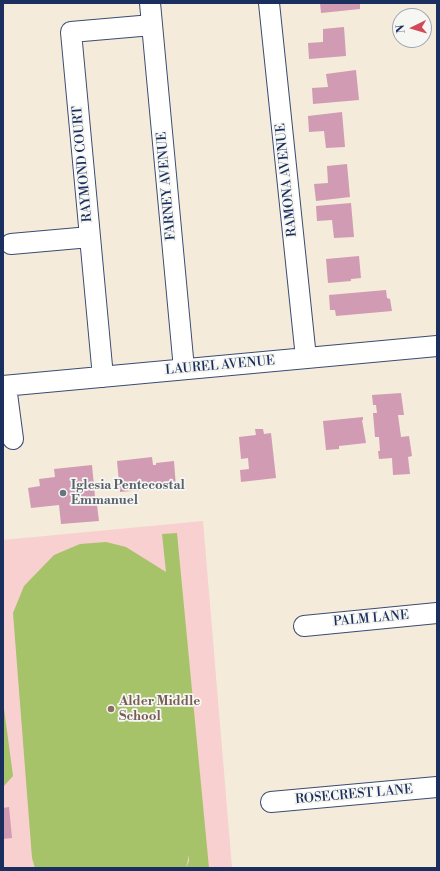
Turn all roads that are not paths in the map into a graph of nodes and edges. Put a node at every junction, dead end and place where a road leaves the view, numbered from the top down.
1 (150, 3) edge
2 (269, 3) edge
3 (152, 25) junction
4 (90, 237) junction
5 (11, 244) dead end
6 (437, 346) edge
7 (306, 358) junction
8 (184, 369) junction
9 (103, 377) junction
10 (5, 386) edge
11 (13, 439) dead end
12 (437, 613) edge
13 (304, 626) dead end
14 (437, 787) edge
15 (271, 802) dead end

1 - 3 street, FARNEY AVENUE
2 - 7 street, RAMONA AVENUE
3 - 4 street, RAYMOND COURT
3 - 8 street, FARNEY AVENUE
4 - 5 street
4 - 9 street, RAYMOND COURT
6 - 7 street, LAUREL AVENUE
7 - 8 street, LAUREL AVENUE
8 - 9 street, LAUREL AVENUE
9 - 10 street, LAUREL AVENUE
10 - 11 street
12 - 13 street, PALM LANE
14 - 15 street, ROSECREST LANE

